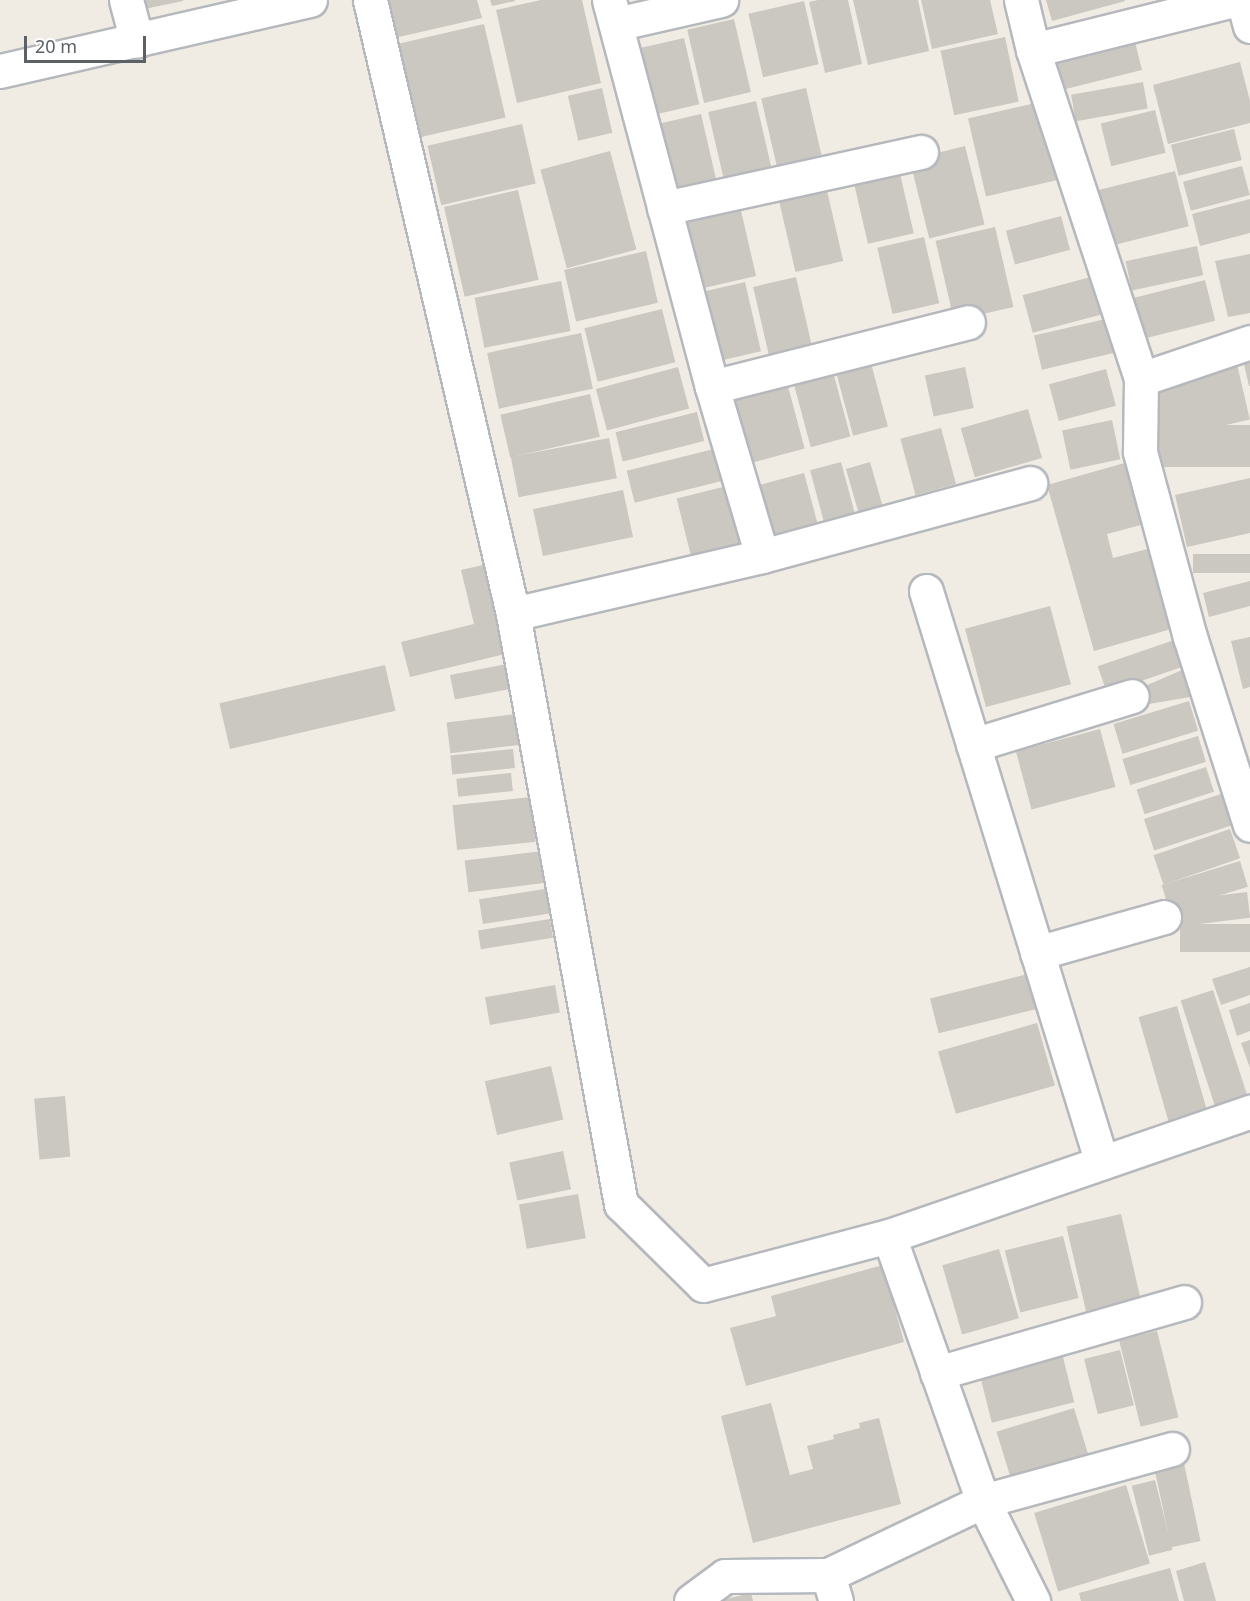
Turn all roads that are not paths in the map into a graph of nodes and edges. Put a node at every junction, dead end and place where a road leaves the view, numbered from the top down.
1 (126, 0) edge
2 (310, 0) edge
3 (370, 0) edge
4 (721, 0) edge
5 (1021, 0) edge
6 (1234, 0) edge
7 (1243, 0) edge
8 (612, 12) edge
9 (1250, 26) edge
10 (136, 41) junction
11 (1033, 50) junction
12 (0, 71) edge
13 (921, 152) dead end
14 (664, 208) junction
15 (968, 322) dead end
16 (1250, 342) edge
17 (1141, 379) junction
18 (712, 387) junction
19 (1030, 483) dead end
20 (762, 556) junction
21 (926, 591) dead end
22 (513, 614) junction
23 (1132, 696) dead end
24 (973, 744) junction
25 (1250, 825) edge
26 (1164, 917) dead end
27 (1037, 953) junction
28 (1250, 1112) edge
29 (1102, 1163) junction
30 (889, 1236) junction
31 (1184, 1302) dead end
32 (937, 1373) junction
33 (1172, 1449) dead end
34 (983, 1501) junction
35 (832, 1588) edge
36 (691, 1601) edge
37 (1033, 1601) edge

1 - 10 street
2 - 10 street
3 - 22 street
4 - 8 street
5 - 11 street
6 - 11 street
7 - 9 street
8 - 14 street
10 - 12 street
11 - 17 street
13 - 14 street
14 - 18 street
15 - 18 street
16 - 17 street
17 - 25 street
18 - 20 street
19 - 20 street
20 - 22 street
21 - 24 street
22 - 30 street
23 - 24 street
24 - 27 street
26 - 27 street
27 - 29 street
28 - 29 street
29 - 30 street
30 - 32 street
31 - 32 street
32 - 34 street
33 - 34 street
34 - 35 street
34 - 37 street
35 - 36 street

